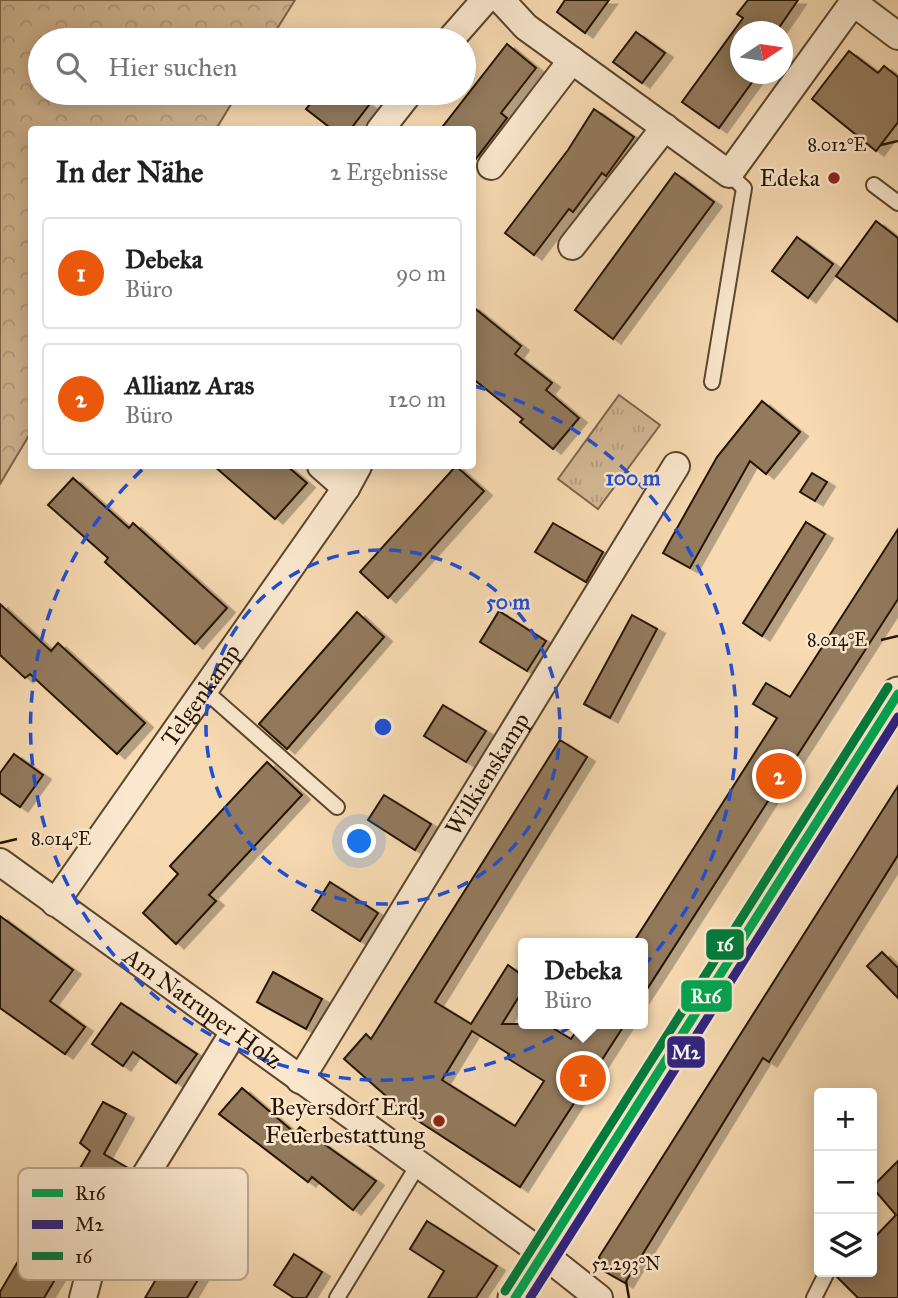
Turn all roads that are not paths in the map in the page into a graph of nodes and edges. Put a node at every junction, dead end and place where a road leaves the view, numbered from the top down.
1 (485, 0) edge
2 (501, 0) edge
3 (855, 1) edge
4 (460, 28) edge
5 (898, 36) edge
6 (572, 60) junction
7 (399, 105) edge
8 (383, 126) edge
9 (665, 127) junction
10 (491, 166) dead end
11 (729, 174) junction
12 (874, 185) dead end
13 (898, 203) edge
14 (572, 246) dead end
15 (712, 382) dead end
16 (676, 466) dead end
17 (329, 469) edge
18 (352, 477) edge
19 (204, 689) junction
20 (898, 694) edge
21 (337, 807) dead end
22 (0, 862) edge
23 (55, 902) junction
24 (234, 1032) junction
25 (300, 1080) junction
26 (418, 1165) junction
27 (150, 1168) edge
28 (542, 1252) junction
29 (824, 1277) edge
30 (88, 1280) edge
31 (83, 1298) edge
32 (337, 1298) edge
33 (514, 1298) edge
34 (599, 1298) edge
35 (814, 1298) edge

1 - 4 street
2 - 6 street
3 - 5 street
3 - 11 street
6 - 9 street
6 - 10 street
7 - 8 street
9 - 11 street
9 - 14 street
11 - 15 lane
12 - 13 lane
16 - 25 street, Wilkienskamp
17 - 18 street, Telgenkamp
18 - 19 street, Telgenkamp
19 - 21 lane
19 - 23 street, Telgenkamp
20 - 28 street
22 - 23 street, Am Natruper Holz
23 - 24 street, Am Natruper Holz
24 - 25 street, Am Natruper Holz
24 - 27 street
25 - 26 street, Am Natruper Holz
26 - 28 street, Am Natruper Holz
26 - 32 lane
28 - 33 street
28 - 34 street, Am Natruper Holz
29 - 35 lane
30 - 31 street

